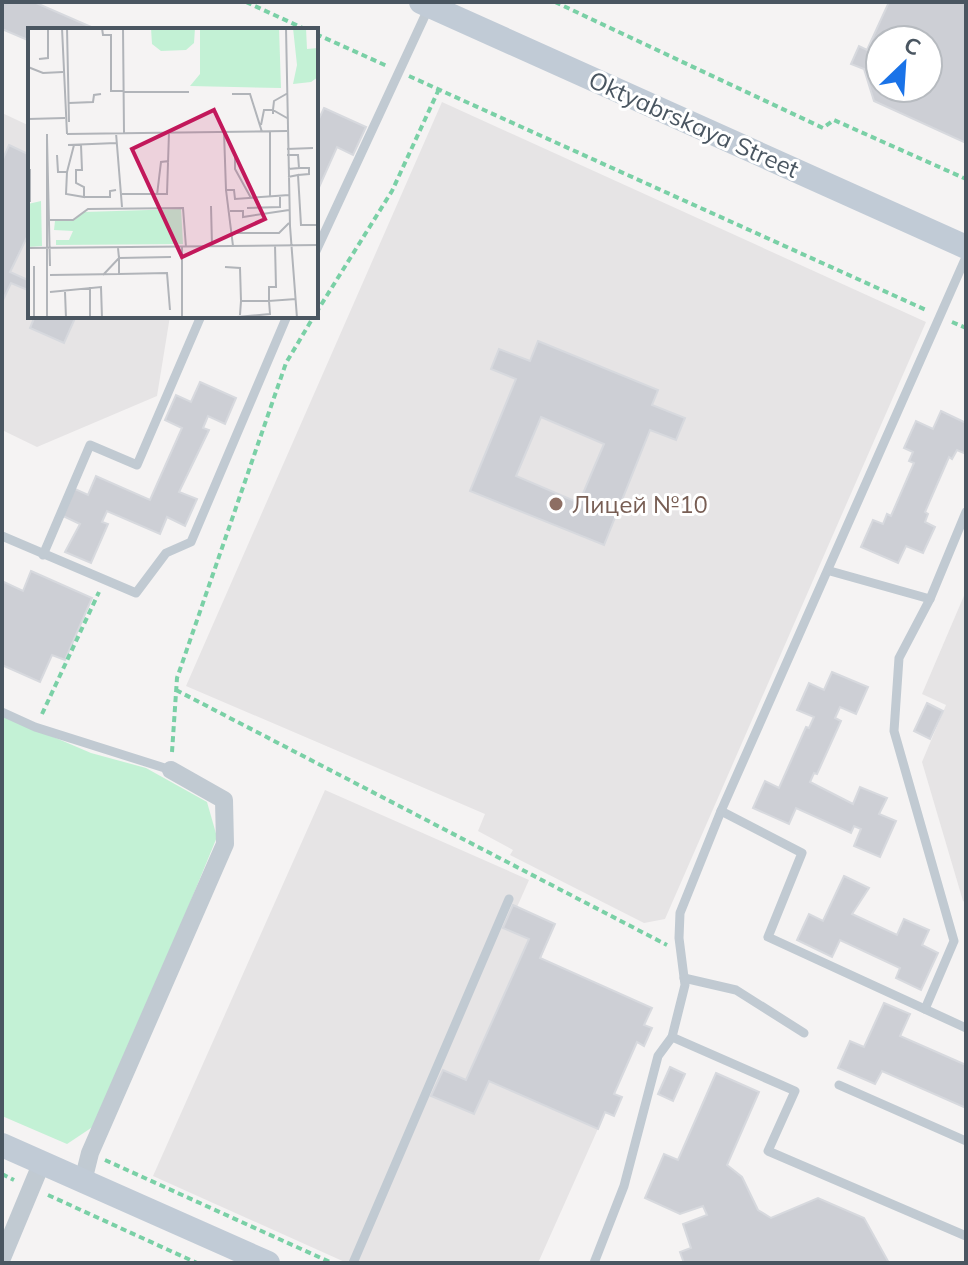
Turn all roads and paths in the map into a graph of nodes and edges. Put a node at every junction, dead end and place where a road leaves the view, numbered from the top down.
1 (246, 2) edge
2 (555, 2) edge
3 (426, 4) edge
4 (303, 28) edge
5 (318, 35) edge
6 (399, 72) junction
7 (439, 89) junction
8 (966, 179) edge
9 (318, 247) edge
10 (966, 247) edge
11 (966, 257) edge
12 (318, 310) edge
13 (939, 316) junction
14 (200, 318) edge
15 (286, 318) edge
16 (313, 318) edge
17 (966, 328) edge
18 (966, 512) edge
19 (2, 536) edge
20 (43, 555) junction
21 (830, 571) junction
22 (105, 581) junction
23 (930, 599) junction
24 (176, 690) junction
25 (2, 712) edge
26 (35, 727) junction
27 (171, 770) junction
28 (721, 811) junction
29 (509, 899) dead end
30 (681, 952) junction
31 (684, 978) junction
32 (925, 1009) junction
33 (966, 1028) edge
34 (804, 1033) dead end
35 (672, 1037) junction
36 (839, 1085) dead end
37 (966, 1141) edge
38 (2, 1145) edge
39 (90, 1153) junction
40 (42, 1162) junction
41 (2, 1174) edge
42 (83, 1181) junction
43 (32, 1188) junction
44 (966, 1236) edge
45 (2, 1258) edge
46 (197, 1263) edge
47 (268, 1263) edge
48 (332, 1263) edge
49 (353, 1263) edge
50 (595, 1263) edge

1 - 4 path
2 - 8 path
3 - 6 lane
3 - 10 street, Oktyabrskaya Street
5 - 6 path
6 - 7 path
6 - 9 lane
7 - 12 path
7 - 13 path
11 - 13 lane
13 - 17 path
13 - 21 lane
14 - 20 lane
15 - 22 lane
16 - 24 path
18 - 23 lane
19 - 20 lane
20 - 22 lane
21 - 23 lane
21 - 28 lane
22 - 26 path
23 - 32 lane
24 - 27 path
24 - 30 path
25 - 26 lane
26 - 27 lane
27 - 39 street
28 - 30 lane
28 - 32 lane
29 - 49 lane
30 - 31 lane
31 - 34 lane
31 - 35 lane
32 - 33 lane
35 - 44 lane
35 - 50 lane
36 - 37 lane
38 - 40 street
39 - 42 street
39 - 48 path
40 - 42 street
40 - 43 street
41 - 43 path
42 - 47 street
43 - 45 street
43 - 46 path

